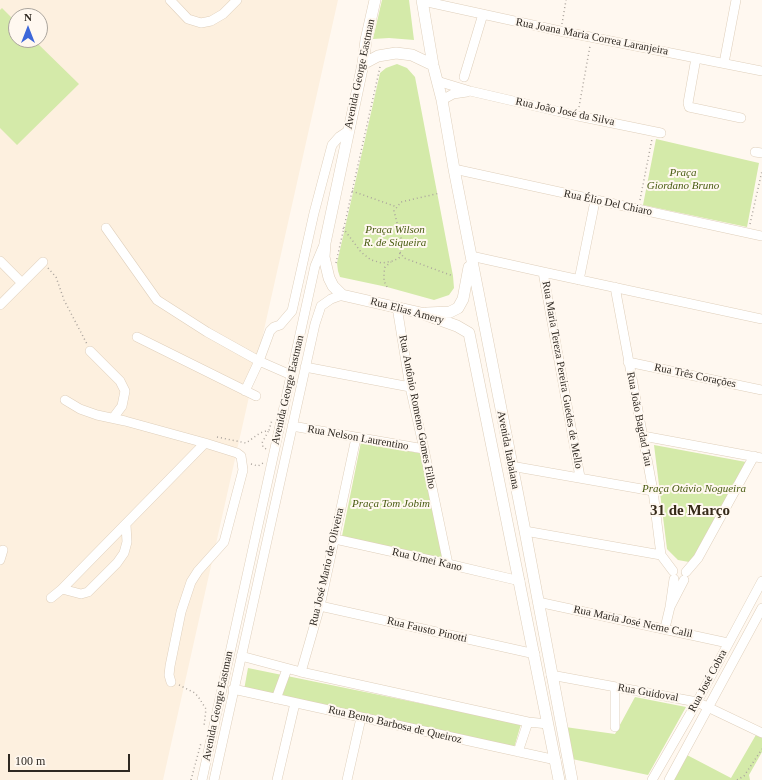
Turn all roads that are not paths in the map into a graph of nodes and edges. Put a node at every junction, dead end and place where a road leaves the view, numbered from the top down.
1 (170, 0) edge
2 (237, 0) edge
3 (375, 0) edge
4 (422, 0) edge
5 (736, 0) edge
6 (483, 14) junction
7 (696, 58) junction
8 (724, 63) junction
9 (363, 64) junction
10 (433, 65) junction
11 (762, 71) edge
12 (464, 77) dead end
13 (437, 81) junction
14 (470, 91) junction
15 (442, 100) junction
16 (741, 118) dead end
17 (348, 131) junction
18 (657, 132) road end
19 (454, 169) junction
20 (595, 201) junction
21 (106, 228) dead end
22 (762, 236) edge
23 (324, 243) junction
24 (471, 256) junction
25 (0, 261) edge
26 (43, 262) road end
27 (543, 272) junction
28 (579, 280) junction
29 (22, 283) junction
30 (615, 288) junction
31 (342, 295) junction
32 (0, 305) edge
33 (397, 308) junction
34 (421, 313) junction
35 (762, 318) edge
36 (469, 333) joint
37 (137, 337) dead end
38 (90, 351) road end
39 (259, 361) junction
40 (628, 362) junction
41 (305, 367) junction
42 (291, 375) junction
43 (410, 387) junction
44 (762, 390) edge
45 (245, 391) junction
46 (256, 396) dead end
47 (65, 400) dead end
48 (114, 418) junction
49 (292, 426) junction
50 (643, 436) junction
51 (356, 438) junction
52 (205, 443) junction
53 (424, 449) junction
54 (758, 457) edge
55 (511, 466) junction
56 (580, 477) junction
57 (653, 491) junction
58 (126, 525) junction
59 (525, 531) junction
60 (335, 539) junction
61 (3, 550) dead end
62 (661, 555) junction
63 (0, 560) edge
64 (448, 564) junction
65 (673, 575) junction
66 (685, 576) junction
67 (520, 581) junction
68 (762, 581) edge
69 (62, 589) junction
70 (51, 598) dead end
71 (538, 602) junction
72 (320, 606) junction
73 (670, 607) junction
74 (762, 608) edge
75 (665, 628) junction
76 (728, 643) junction
77 (535, 654) junction
78 (241, 656) junction
79 (287, 669) junction
80 (301, 672) junction
81 (551, 675) junction
82 (171, 682) road end
83 (615, 687) junction
84 (233, 690) junction
85 (276, 699) junction
86 (697, 702) junction
87 (295, 703) junction
88 (708, 707) junction
89 (361, 718) junction
90 (528, 722) junction
91 (548, 724) junction
92 (615, 727) dead end
93 (762, 733) edge
94 (518, 752) junction
95 (556, 760) junction
96 (202, 780) edge
97 (214, 780) edge
98 (277, 780) edge
99 (347, 780) edge
100 (560, 780) edge
101 (572, 780) edge
102 (652, 780) edge
103 (668, 780) edge

1 - 2 street
3 - 9 main road, Avenida George Eastman
4 - 6 street, Rua Joana Maria Correa Laranjeira
4 - 10 main road
5 - 8 street
6 - 7 street, Rua Joana Maria Correa Laranjeira
6 - 12 street
7 - 8 street, Rua Joana Maria Correa Laranjeira
7 - 16 street
8 - 11 street, Rua Joana Maria Correa Laranjeira
9 - 10 main road
9 - 17 main road, Avenida George Eastman
10 - 13 main road
13 - 14 street, Rua João José da Silva
13 - 15 main road
14 - 15 street, Rua João José da Silva
14 - 18 street, Rua João José da Silva
15 - 19 main road, Avenida Itabaiana
17 - 23 main road, Avenida George Eastman
17 - 39 street
19 - 20 street, Rua Élio Del Chiaro
19 - 24 main road, Avenida Itabaiana
20 - 22 street, Rua Élio Del Chiaro
20 - 28 street
21 - 39 street
23 - 31 main road
23 - 42 street, Avenida George Eastman
24 - 27 street
24 - 34 main road
24 - 55 main road, Avenida Itabaiana
25 - 29 street
26 - 29 street
27 - 28 street
27 - 56 street, Rua Maria Tereza Pereira Guedes de Mello
28 - 30 street
29 - 32 street
30 - 35 street
30 - 40 street, Rua João Bagdad Tau
31 - 33 main road, Rua Elias Amery
31 - 41 street, Avenida George Eastman
33 - 34 main road, Rua Elias Amery
33 - 43 street, Rua Antônio Romeno Gomes Filho
34 - 36 main road, Rua Elias Amery
36 - 67 main road, Avenida Itabaiana
37 - 45 street
38 - 48 street
39 - 42 street
39 - 45 street
40 - 44 street, Rua Três Corações
40 - 50 street, Rua João Bagdad Tau
41 - 43 street
41 - 49 street, Avenida George Eastman
42 - 96 street, Avenida George Eastman
43 - 53 street, Rua Antônio Romeno Gomes Filho
45 - 46 street
47 - 48 street
48 - 52 street
49 - 51 street, Rua Nelson Laurentino
49 - 78 street, Avenida George Eastman
50 - 54 street
50 - 57 street, Rua João Bagdad Tau
51 - 53 street, Rua Nelson Laurentino
51 - 60 street, Rua José Mario de Oliveira
52 - 58 street
52 - 82 street
53 - 64 street, Rua Antônio Romeno Gomes Filho
54 - 66 street
55 - 56 street
55 - 59 main road, Avenida Itabaiana
56 - 57 street
57 - 62 street, Rua João Bagdad Tau
58 - 69 street
58 - 69 street
59 - 62 street
59 - 71 main road, Avenida Itabaiana
60 - 64 street, Rua Umei Kano
60 - 72 street, Rua José Mario de Oliveira
61 - 63 street
62 - 65 street, Rua João Bagdad Tau
64 - 67 street, Rua Umei Kano
65 - 66 street
65 - 66 street
65 - 73 street
66 - 73 street
67 - 77 main road, Avenida Itabaiana
68 - 76 street, Rua José Cobra
69 - 70 street
71 - 75 street, Rua Maria José Neme Calil
71 - 81 main road, Avenida Itabaiana
72 - 77 street, Rua Fausto Pinotti
72 - 80 street, Rua José Mario de Oliveira
73 - 75 street
74 - 88 street, Rua José Cobra
75 - 76 street, Rua Maria José Neme Calil
76 - 86 street, Rua José Cobra
77 - 91 main road, Avenida Itabaiana
78 - 79 street
78 - 84 street, Avenida George Eastman
79 - 80 street
79 - 85 street
80 - 90 street
81 - 83 street, Rua Guidoval
81 - 101 main road, Avenida Itabaiana
83 - 86 street, Rua Guidoval
83 - 92 street
84 - 85 street, Rua Bento Barbosa de Queiroz
84 - 97 street, Avenida George Eastman
85 - 87 street, Rua Bento Barbosa de Queiroz
86 - 88 street, Rua Guidoval
86 - 102 street, Rua José Cobra
87 - 89 street, Rua Bento Barbosa de Queiroz
87 - 98 street
88 - 93 street, Rua Guidoval
88 - 103 street, Rua José Cobra
89 - 94 street, Rua Bento Barbosa de Queiroz
89 - 99 street
90 - 91 street
90 - 94 street
91 - 95 main road, Avenida Itabaiana
94 - 95 street, Rua Bento Barbosa de Queiroz
95 - 100 main road, Avenida Itabaiana

